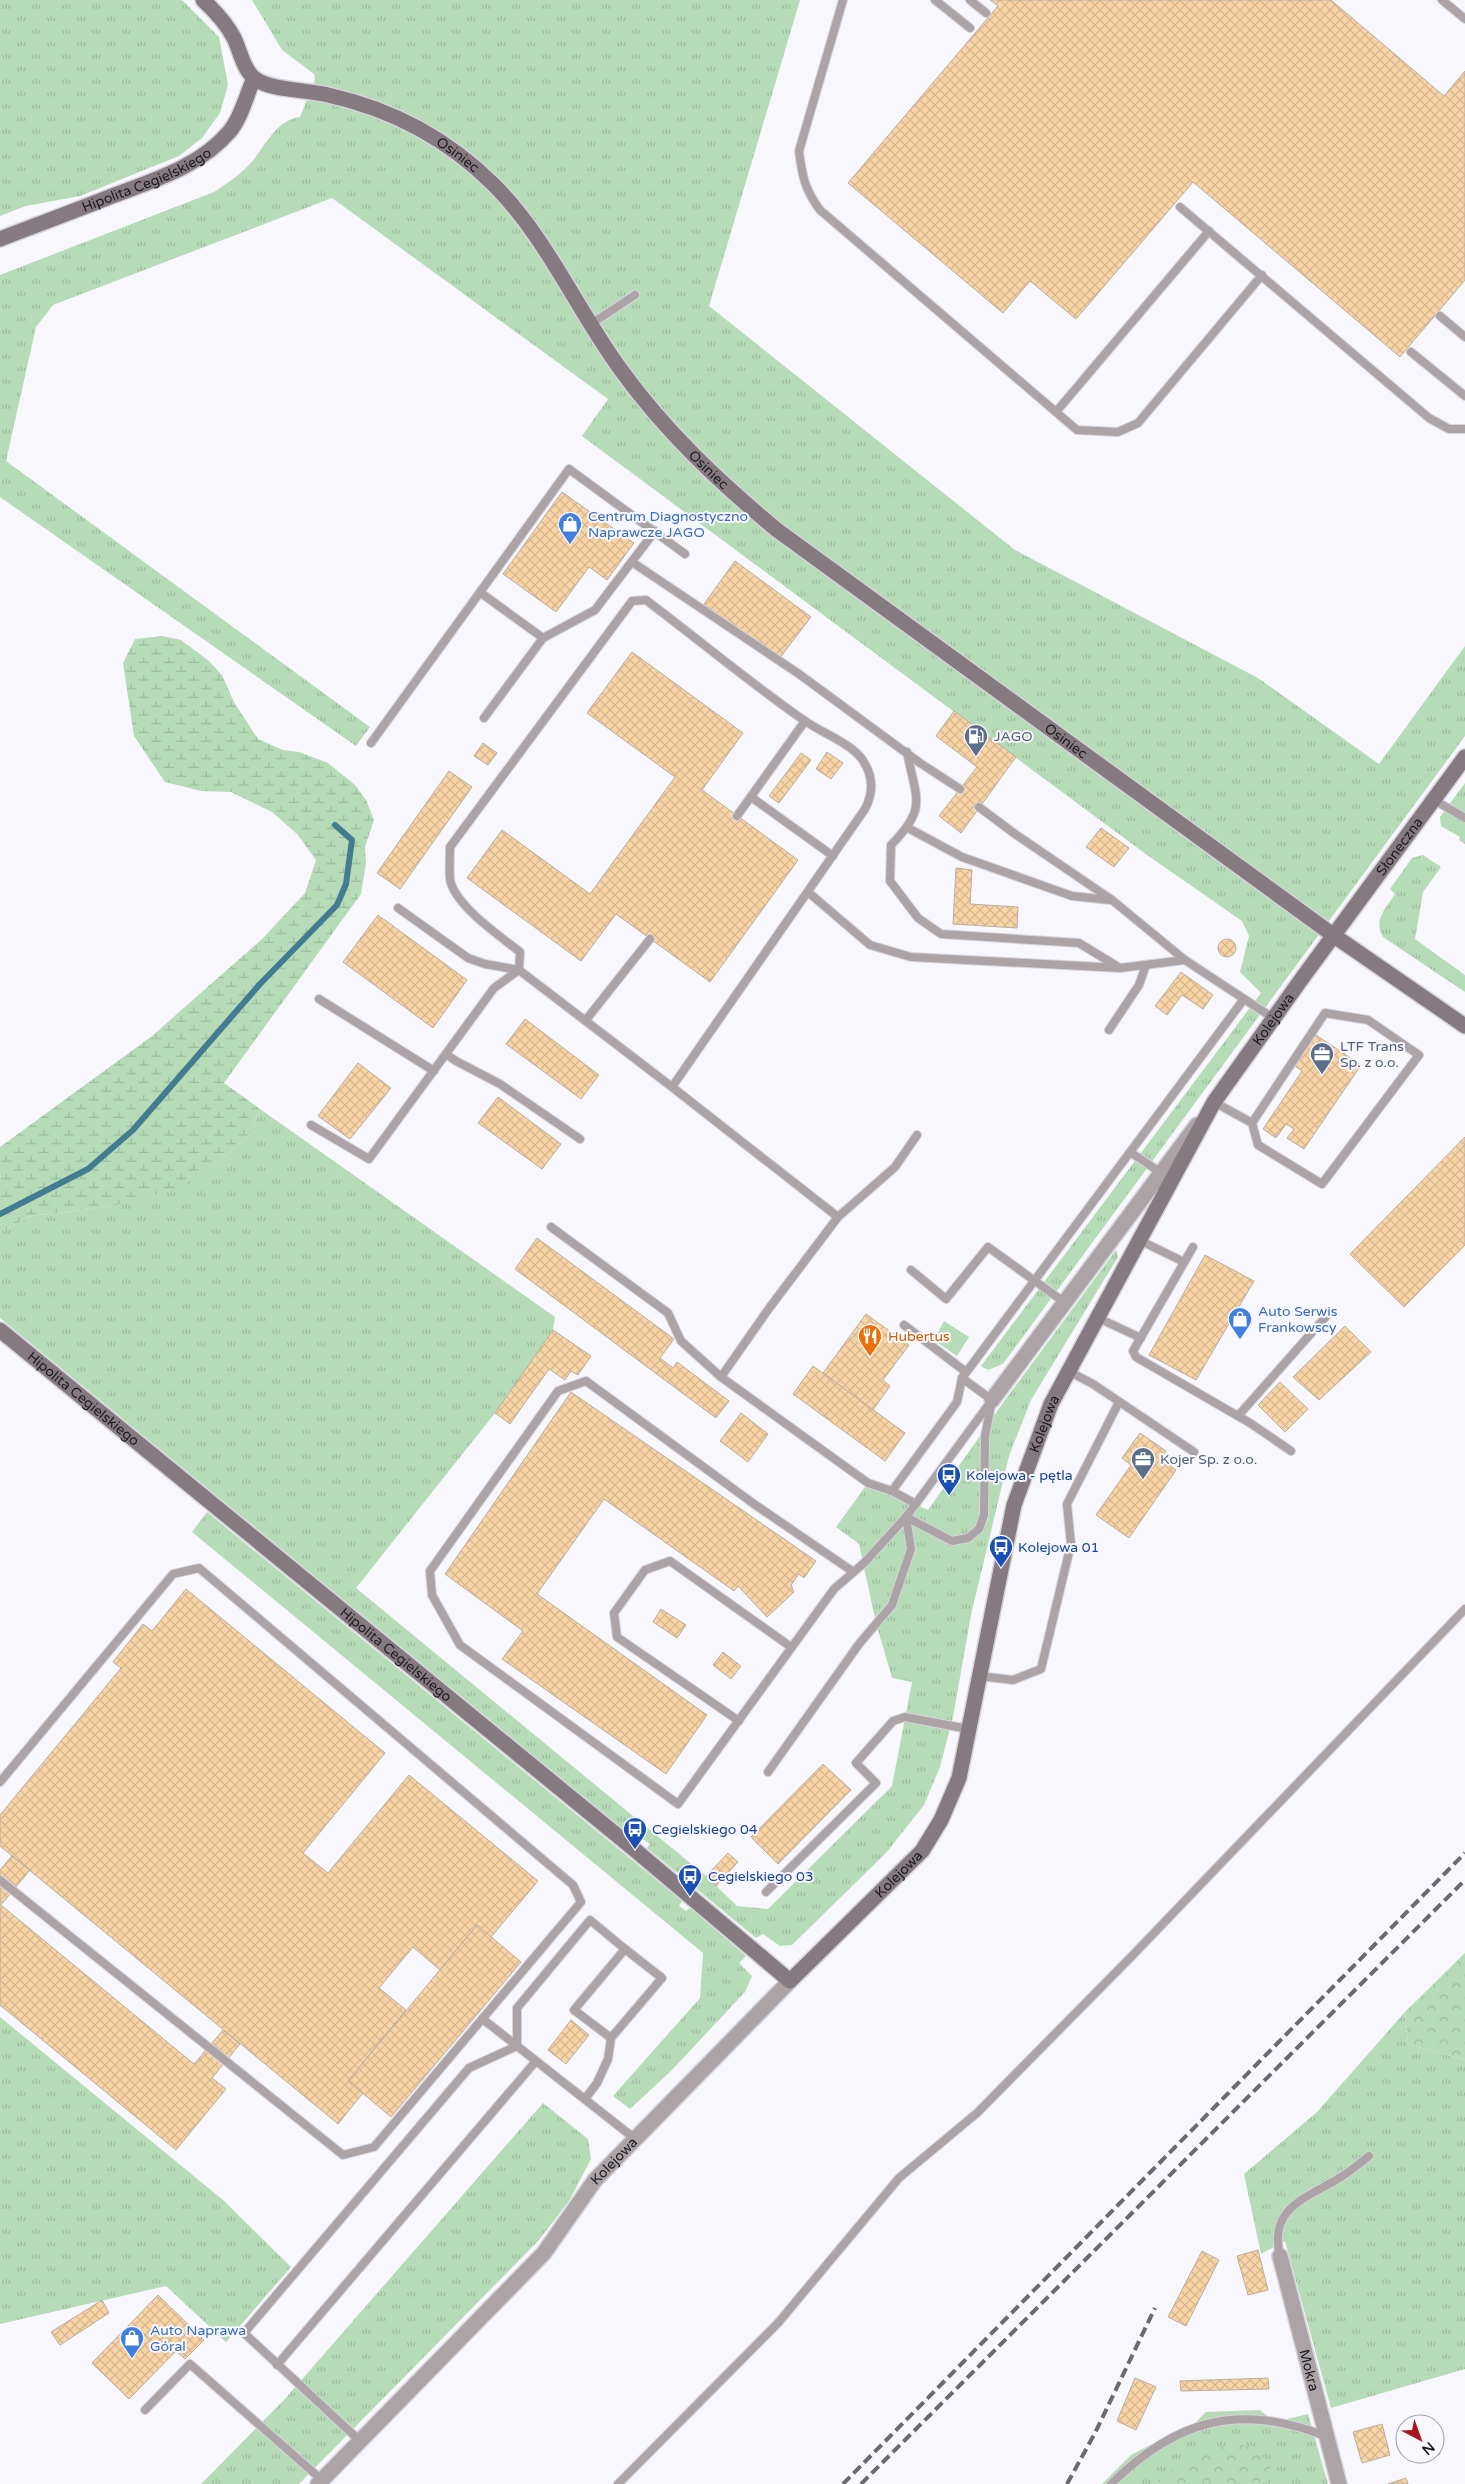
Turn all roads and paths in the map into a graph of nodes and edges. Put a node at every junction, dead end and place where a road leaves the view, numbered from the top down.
1 (203, 0) edge
2 (843, 0) edge
3 (936, 0) edge
4 (970, 0) edge
5 (1442, 0) edge
6 (986, 13) dead end
7 (1465, 20) edge
8 (970, 28) dead end
9 (254, 78) junction
10 (1180, 207) dead end
11 (1209, 231) junction
12 (0, 239) edge
13 (1262, 275) junction
14 (635, 296) dead end
15 (1440, 316) dead end
16 (591, 324) junction
17 (1465, 336) edge
18 (1411, 352) dead end
19 (1465, 396) edge
20 (1056, 412) junction
21 (1465, 430) edge
22 (655, 531) junction
23 (685, 554) dead end
24 (632, 562) junction
25 (481, 593) junction
26 (543, 638) junction
27 (484, 718) dead end
28 (805, 721) junction
29 (371, 743) dead end
30 (907, 752) junction
31 (1465, 757) edge
32 (960, 789) dead end
33 (751, 797) junction
34 (1434, 800) junction
35 (979, 807) dead end
36 (737, 816) dead end
37 (1465, 818) edge
38 (908, 828) junction
39 (833, 856) junction
40 (808, 892) junction
41 (1112, 900) junction
42 (398, 908) dead end
43 (1333, 935) junction
44 (650, 938) dead end
45 (1185, 960) junction
46 (1146, 965) junction
47 (1120, 968) junction
48 (518, 970) junction
49 (319, 999) dead end
50 (1244, 999) junction
51 (1273, 1018) junction
52 (586, 1020) junction
53 (1465, 1026) edge
54 (1109, 1030) dead end
55 (446, 1054) junction
56 (434, 1070) junction
57 (672, 1087) junction
58 (1214, 1102) junction
59 (1252, 1123) junction
60 (311, 1125) dead end
61 (918, 1135) dead end
62 (580, 1139) dead end
63 (1130, 1152) junction
64 (1160, 1172) junction
65 (838, 1218) junction
66 (551, 1227) dead end
67 (1139, 1240) junction
68 (1193, 1247) dead end
69 (1184, 1262) junction
70 (911, 1270) dead end
71 (1034, 1281) junction
72 (1064, 1302) junction
73 (1330, 1312) dead end
74 (1096, 1317) junction
75 (904, 1325) dead end
76 (0, 1330) edge
77 (1141, 1338) junction
78 (1068, 1371) junction
79 (964, 1375) junction
80 (722, 1377) junction
81 (992, 1400) junction
82 (1119, 1402) junction
83 (1238, 1416) junction
84 (1291, 1451) dead end
85 (1194, 1452) dead end
86 (892, 1491) junction
87 (916, 1504) junction
88 (906, 1517) junction
89 (852, 1571) junction
90 (1465, 1609) edge
91 (791, 1647) junction
92 (979, 1676) junction
93 (739, 1722) junction
94 (968, 1729) junction
95 (768, 1772) dead end
96 (0, 1782) edge
97 (0, 1880) edge
98 (766, 1892) dead end
99 (625, 1949) junction
100 (790, 1981) junction
101 (484, 2020) junction
102 (611, 2038) junction
103 (517, 2046) junction
104 (536, 2061) junction
105 (585, 2099) junction
106 (634, 2138) junction
107 (1369, 2156) dead end
108 (1280, 2256) joint
109 (277, 2365) junction
110 (145, 2410) dead end
111 (1326, 2436) junction
112 (360, 2441) junction
113 (320, 2482) edge
114 (618, 2484) edge
115 (1111, 2484) edge
116 (1339, 2484) edge

1 - 9 street
2 - 20 lane
3 - 8 lane
4 - 6 lane
5 - 7 lane
9 - 12 street, Hipolita Cegielskiego
9 - 16 street, Osiniec
10 - 11 lane
11 - 13 lane
11 - 20 lane
13 - 20 lane
13 - 21 lane
14 - 16 lane
15 - 17 lane
16 - 43 street, Osiniec
18 - 19 lane
22 - 23 lane
22 - 24 lane
22 - 25 lane
24 - 26 lane
24 - 30 lane
25 - 26 lane
25 - 29 lane
26 - 27 lane
28 - 33 lane
28 - 39 lane
28 - 48 lane
30 - 32 lane
30 - 38 lane
31 - 34 street, Słoneczna
33 - 36 lane
33 - 39 lane
34 - 37 lane
34 - 43 street, Słoneczna
35 - 41 lane
38 - 41 lane
38 - 47 lane
39 - 40 lane
40 - 47 lane
40 - 57 lane
41 - 45 lane
42 - 48 lane
43 - 51 street, Kolejowa
43 - 53 street, Osiniec
44 - 52 lane
45 - 46 lane
45 - 50 lane
46 - 47 lane
46 - 54 lane
48 - 52 lane
48 - 55 lane
49 - 56 lane
50 - 51 lane
50 - 63 lane
51 - 58 street, Kolejowa
52 - 57 lane
55 - 56 lane
55 - 62 lane
56 - 60 lane
57 - 65 lane
58 - 59 lane
58 - 64 street, Kolejowa
58 - 67 street, Kolejowa
59 - 59 lane
61 - 65 lane
63 - 64 lane
63 - 71 lane
64 - 72 street, Kolejowa
65 - 80 lane
66 - 80 lane
67 - 69 lane
67 - 74 street, Kolejowa
68 - 69 lane
69 - 77 lane
70 - 71 lane
71 - 72 lane
71 - 79 lane
72 - 81 street, Kolejowa
73 - 83 lane
74 - 77 lane
74 - 78 street, Kolejowa
75 - 79 lane
76 - 100 street, Hipolita Cegielskiego
77 - 83 lane
78 - 82 lane
78 - 92 street, Kolejowa
79 - 81 lane
79 - 86 lane
80 - 86 lane
81 - 87 lane, Kolejowa
81 - 88 lane, Kolejowa
82 - 85 lane
82 - 92 lane
83 - 84 lane
86 - 87 lane
87 - 88 lane, Kolejowa
88 - 89 lane
88 - 95 lane
89 - 91 lane
89 - 93 lane
90 - 114 lane
91 - 93 lane
91 - 93 lane
92 - 94 street, Kolejowa
94 - 98 lane
94 - 100 street, Kolejowa
96 - 101 lane
97 - 101 lane
99 - 102 lane
99 - 102 lane
99 - 103 lane
100 - 106 street, Kolejowa
101 - 103 lane
102 - 105 lane
103 - 104 lane
103 - 109 lane
104 - 105 lane
104 - 109 lane
105 - 106 lane
106 - 112 street, Kolejowa
107 - 108 lane
108 - 111 street, Mokra
109 - 112 lane
110 - 113 lane
111 - 115 lane
111 - 116 street, Mokra
112 - 113 street, Kolejowa

